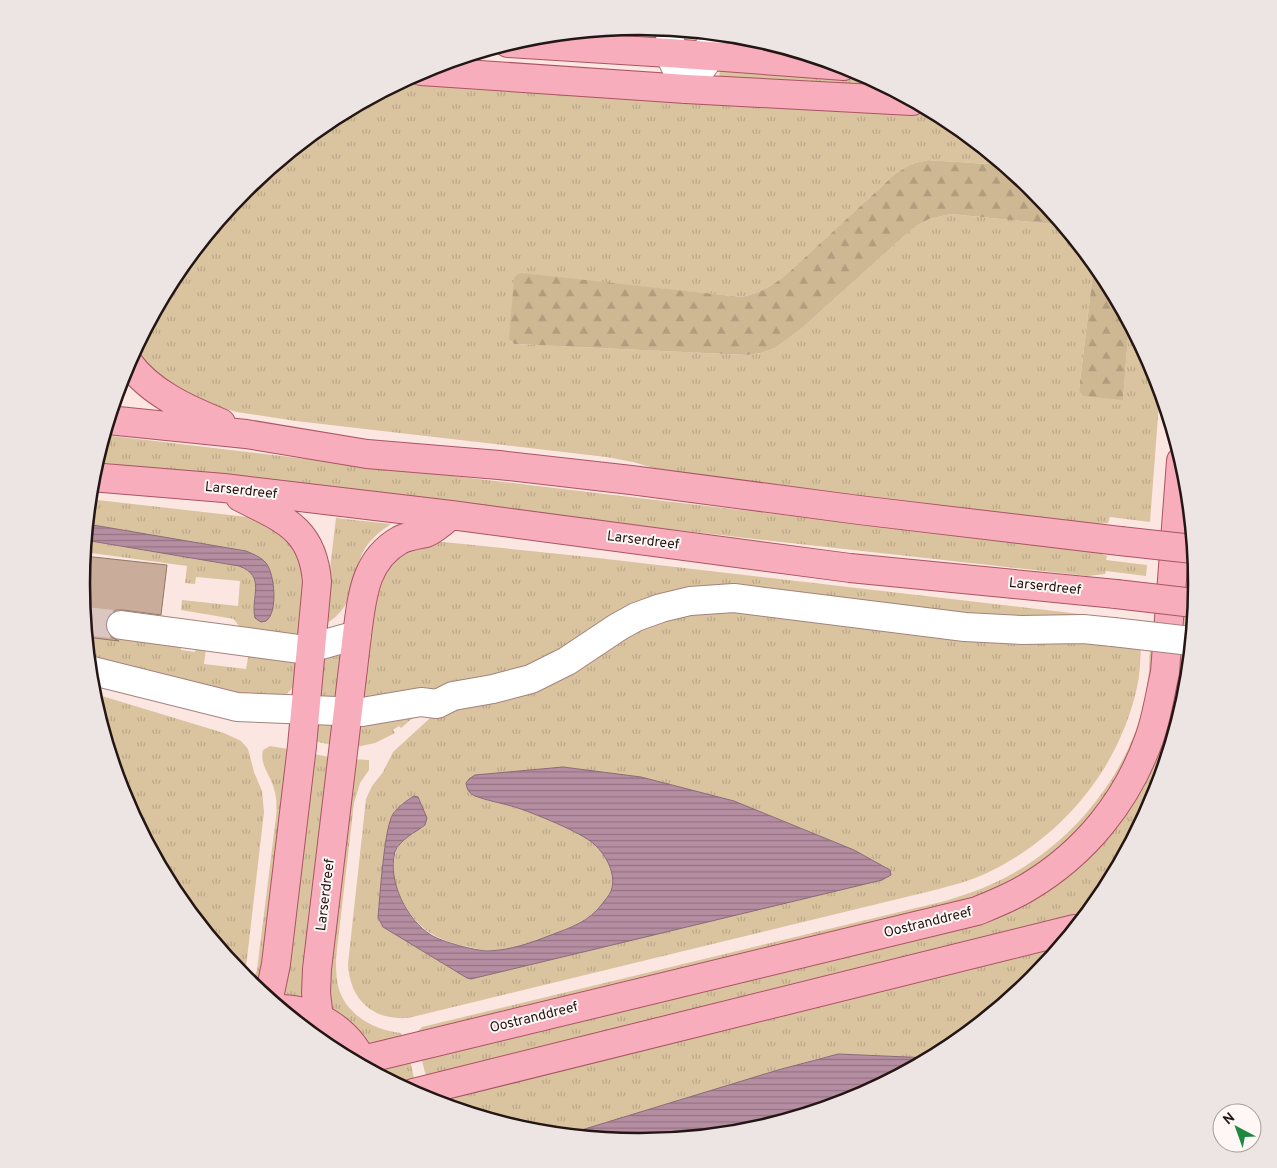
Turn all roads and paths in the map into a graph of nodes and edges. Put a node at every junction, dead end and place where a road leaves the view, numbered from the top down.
1 (670, 41) edge
2 (547, 43) edge
3 (710, 45) edge
4 (796, 59) edge
5 (440, 72) edge
6 (686, 89) junction
7 (896, 100) edge
8 (134, 368) edge
9 (115, 421) edge
10 (246, 434) junction
11 (100, 478) edge
12 (224, 488) junction
13 (1179, 488) edge
14 (451, 516) junction
15 (1186, 548) edge
16 (1187, 602) edge
17 (121, 625) tunnel mouth
18 (357, 635) junction
19 (1184, 640) edge
20 (310, 648) junction
21 (97, 672) edge
22 (305, 710) junction
23 (348, 712) junction
24 (1063, 932) edge
25 (270, 991) edge
26 (293, 1011) edge
27 (319, 1018) junction
28 (358, 1056) edge
29 (369, 1062) edge
30 (425, 1090) edge

1 - 2 main road
1 - 3 main road
1 - 6 street
3 - 4 main road
3 - 6 street
5 - 6 main road
6 - 7 main road
8 - 10 main road
9 - 10 main road
10 - 15 main road, bridge
11 - 12 main road, Larserdreef
12 - 14 main road, Larserdreef
12 - 20 main road
13 - 29 main road, Oostranddreef
14 - 16 main road, Larserdreef, bridge
14 - 18 main road, Larserdreef
17 - 20 street
18 - 20 street
18 - 23 main road, Larserdreef
19 - 23 street, bridge
20 - 22 main road
21 - 22 street
22 - 23 street
22 - 25 main road
23 - 27 main road, Larserdreef
24 - 30 main road
26 - 27 main road
27 - 28 main road

